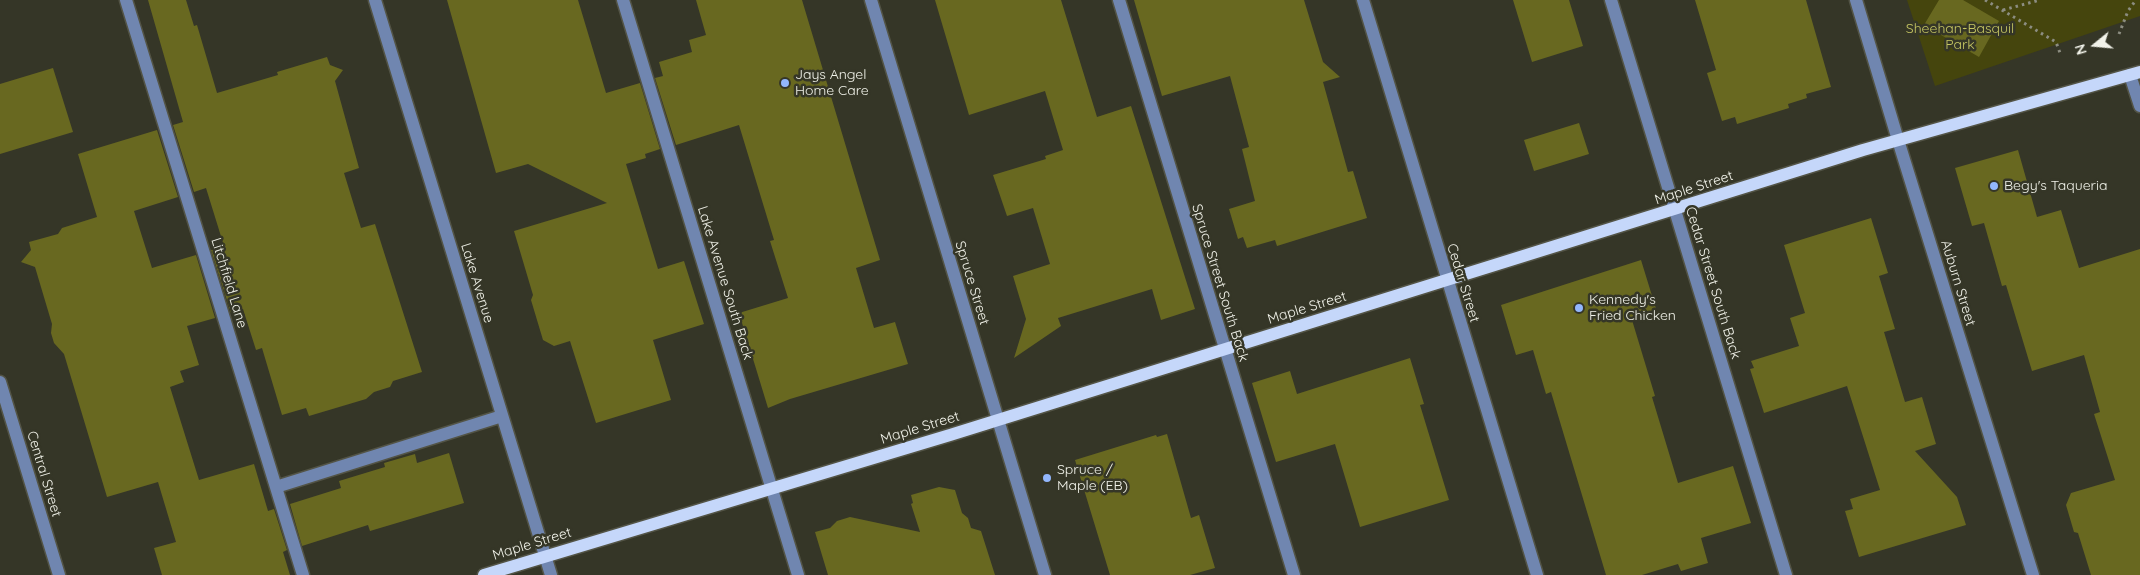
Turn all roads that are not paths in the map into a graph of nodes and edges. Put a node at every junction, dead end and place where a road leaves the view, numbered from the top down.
1 (126, 0) edge
2 (375, 0) edge
3 (623, 0) edge
4 (871, 0) edge
5 (1119, 0) edge
6 (1363, 0) edge
7 (1612, 0) edge
8 (1856, 0) edge
9 (2135, 73) edge
10 (2140, 106) edge
11 (1898, 140) junction
12 (1675, 210) junction
13 (1447, 280) junction
14 (1224, 350) junction
15 (0, 382) edge
16 (502, 416) junction
17 (998, 420) junction
18 (276, 487) junction
19 (771, 488) junction
20 (545, 556) junction
21 (59, 575) edge
22 (303, 575) edge
23 (484, 575) edge
24 (551, 575) edge
25 (798, 575) edge
26 (1045, 575) edge
27 (1294, 575) edge
28 (1537, 575) edge
29 (1786, 575) edge
30 (2033, 575) edge

1 - 18 street, Litchfield Lane
2 - 16 street, Lake Avenue
3 - 19 street, Lake Avenue South Back
4 - 17 street, Spruce Street
5 - 14 street, Spruce Street South Back
6 - 13 street, Cedar Street
7 - 12 street, Cedar Street South Back
8 - 11 street, Auburn Street
9 - 10 street
9 - 11 main road, Maple Street
11 - 12 main road, Maple Street
11 - 30 street, Auburn Street
12 - 13 main road, Maple Street
12 - 29 street, Cedar Street South Back
13 - 14 main road, Maple Street
13 - 28 street, Cedar Street
14 - 17 main road, Maple Street
14 - 27 street, Spruce Street South Back
15 - 21 street, Central Street
16 - 18 street
16 - 20 street, Lake Avenue
17 - 19 main road, Maple Street
17 - 26 street, Spruce Street
18 - 22 street, Litchfield Lane
19 - 20 main road, Maple Street
19 - 25 street, Lake Avenue South Back
20 - 23 main road, Maple Street
20 - 24 street, Lake Avenue

